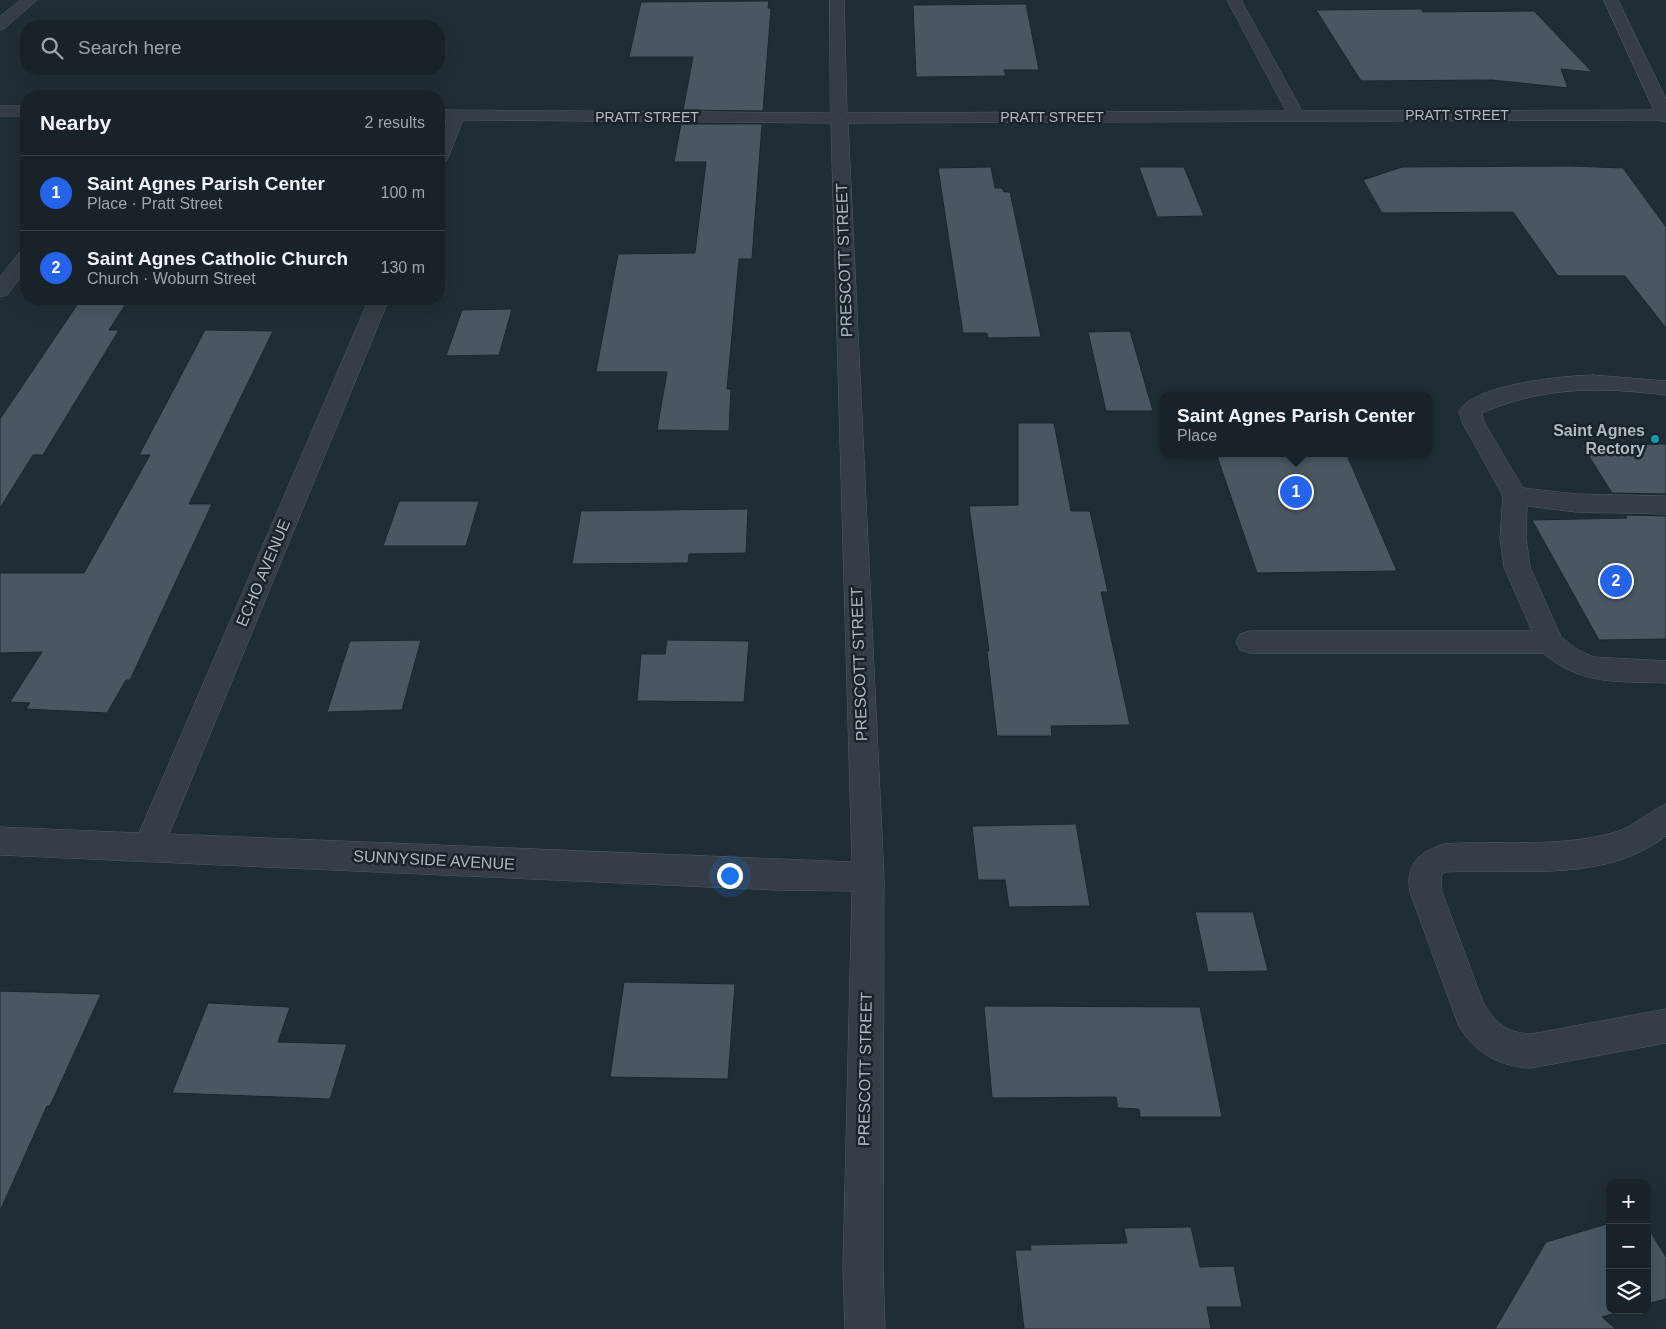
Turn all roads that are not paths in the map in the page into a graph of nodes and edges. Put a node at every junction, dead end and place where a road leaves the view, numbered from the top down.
1 (30, 0) edge
2 (837, 0) edge
3 (1234, 0) edge
4 (1611, 0) edge
5 (0, 25) edge
6 (0, 111) edge
7 (20, 111) edge
8 (445, 115) edge
9 (457, 115) junction
10 (1296, 115) junction
11 (1665, 116) edge
12 (839, 118) junction
13 (445, 144) edge
14 (20, 265) edge
15 (0, 291) edge
16 (376, 305) edge
17 (1666, 388) edge
18 (1515, 496) junction
19 (1666, 505) edge
20 (1250, 642) dead end
21 (1549, 642) junction
22 (1666, 672) edge
23 (1666, 818) edge
24 (0, 841) edge
25 (148, 847) junction
26 (868, 878) junction
27 (1666, 1026) edge
28 (865, 1329) edge

1 - 5 street
2 - 12 street, PRESCOTT STREET
3 - 10 street
4 - 11 street
6 - 7 street
8 - 9 street, PRATT STREET
9 - 12 street, PRATT STREET
9 - 13 street
10 - 11 street, PRATT STREET
10 - 12 street, PRATT STREET
12 - 26 street, PRESCOTT STREET
14 - 15 street
16 - 25 street, ECHO AVENUE
17 - 18 street
18 - 19 street
18 - 21 street
20 - 21 street
21 - 22 street
23 - 27 street
24 - 25 street, SUNNYSIDE AVENUE
25 - 26 street, SUNNYSIDE AVENUE
26 - 28 street, PRESCOTT STREET

